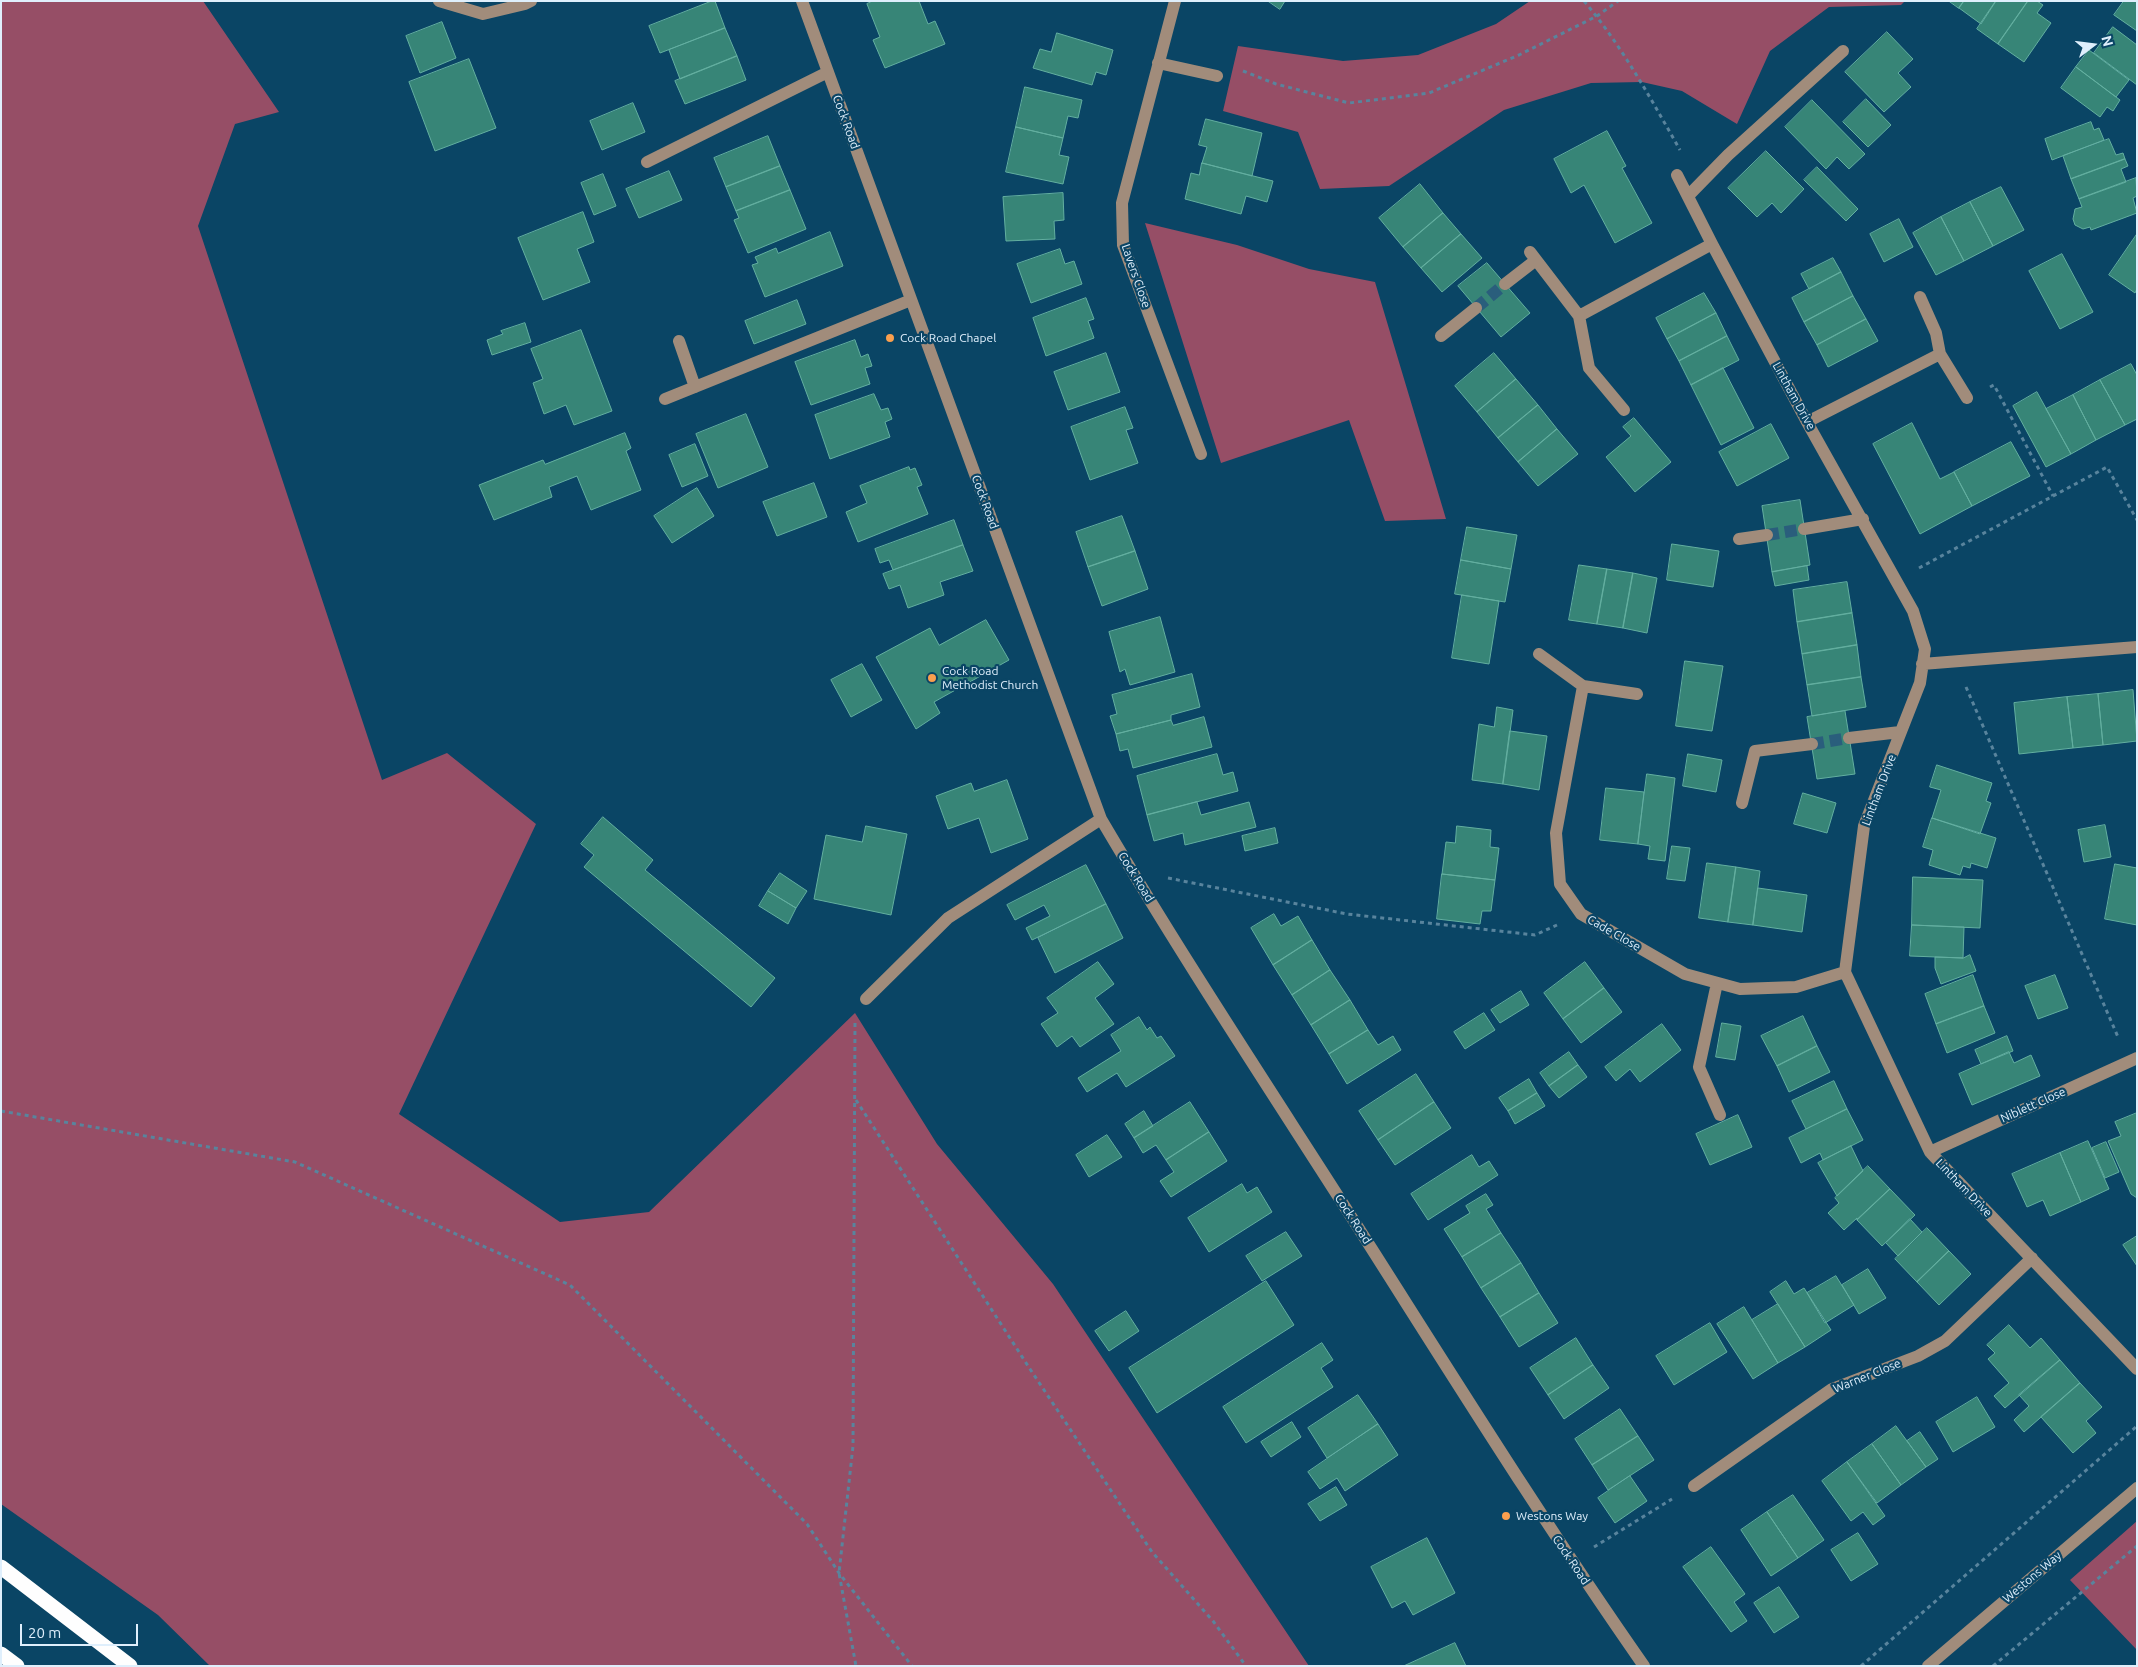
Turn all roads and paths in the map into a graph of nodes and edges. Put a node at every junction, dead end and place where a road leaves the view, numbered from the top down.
1 (440, 1) edge
2 (531, 1) edge
3 (802, 1) edge
4 (1175, 1) edge
5 (1584, 1) edge
6 (1618, 1) edge
7 (1597, 16) junction
8 (1843, 51) dead end
9 (1158, 63) junction
10 (828, 72) junction
11 (1217, 76) joint
12 (646, 162) dead end
13 (1678, 175) joint
14 (1688, 196) junction
15 (1712, 244) junction
16 (1505, 284) tunnel mouth
17 (1920, 297) dead end
18 (911, 300) junction
19 (1476, 308) tunnel mouth
20 (1579, 316) junction
21 (1441, 336) dead end
22 (679, 341) dead end
23 (1940, 354) junction
24 (695, 387) junction
25 (1967, 398) joint
26 (665, 399) dead end
27 (1624, 410) dead end
28 (1807, 422) junction
29 (1201, 454) dead end
30 (2053, 496) junction
31 (1863, 519) junction
32 (2137, 520) edge
33 (1804, 529) tunnel mouth
34 (1766, 535) tunnel mouth
35 (1738, 539) dead end
36 (1897, 580) junction
37 (2137, 647) edge
38 (1539, 654) dead end
39 (1955, 661) junction
40 (1922, 664) junction
41 (1583, 686) junction
42 (1637, 694) dead end
43 (1900, 732) junction
44 (1849, 738) tunnel mouth
45 (1812, 744) tunnel mouth
46 (1742, 803) dead end
47 (1100, 819) junction
48 (1132, 871) junction
49 (1535, 935) dead end
50 (1845, 972) junction
51 (1717, 982) junction
52 (866, 999) joint
53 (2133, 1060) edge
54 (856, 1100) junction
55 (1, 1110) edge
56 (1720, 1115) dead end
57 (1930, 1152) junction
58 (2032, 1258) junction
59 (2137, 1369) edge
60 (2137, 1426) edge
61 (1694, 1486) joint
62 (2137, 1488) edge
63 (2137, 1546) edge
64 (1571, 1561) junction
65 (1, 1567) edge
66 (838, 1573) junction
67 (1, 1654) edge
68 (17, 1666) edge
69 (130, 1666) edge
70 (856, 1666) edge
71 (912, 1666) edge
72 (1246, 1666) edge
73 (1644, 1666) edge
74 (1861, 1666) edge
75 (1928, 1666) edge
76 (1993, 1666) edge

1 - 2 street
3 - 10 street, Cock Road
4 - 9 street, Lavers Close
5 - 7 path
6 - 7 path
7 - 11 path
7 - 13 path
8 - 14 street
9 - 11 street
9 - 29 street, Lavers Close
10 - 12 street
10 - 18 street, Cock Road
13 - 14 street, Lintham Drive
14 - 15 street, Lintham Drive
15 - 20 street
15 - 28 street, Lintham Drive
16 - 20 street
17 - 23 street
18 - 24 street
18 - 47 street, Cock Road
19 - 21 street
20 - 27 street
22 - 24 street
23 - 25 street
23 - 28 street
24 - 26 street
25 - 30 path
28 - 31 street, Lintham Drive
30 - 32 path
30 - 36 path
31 - 33 street
31 - 36 street, Lintham Drive
34 - 35 street
36 - 40 street, Lintham Drive
37 - 39 street
38 - 41 street
39 - 40 street
39 - 53 path
40 - 43 street, Lintham Drive
41 - 42 street
41 - 51 street, Cade Close
43 - 44 street
43 - 50 street, Lintham Drive
45 - 46 street
47 - 48 street, Cock Road
47 - 52 street
48 - 49 path
48 - 64 street, Cock Road
50 - 51 street, Cade Close
50 - 57 street, Lintham Drive
51 - 56 street
52 - 54 path
53 - 57 street, Niblett Close
54 - 66 path
54 - 72 path
55 - 66 path
57 - 58 street, Lintham Drive
58 - 59 street, Lintham Drive
58 - 61 street, Warner Close
60 - 74 path
61 - 64 path
62 - 75 street, Westons Way
63 - 76 path
64 - 73 street, Cock Road
65 - 69 highway
66 - 70 path
66 - 71 path
67 - 68 highway

